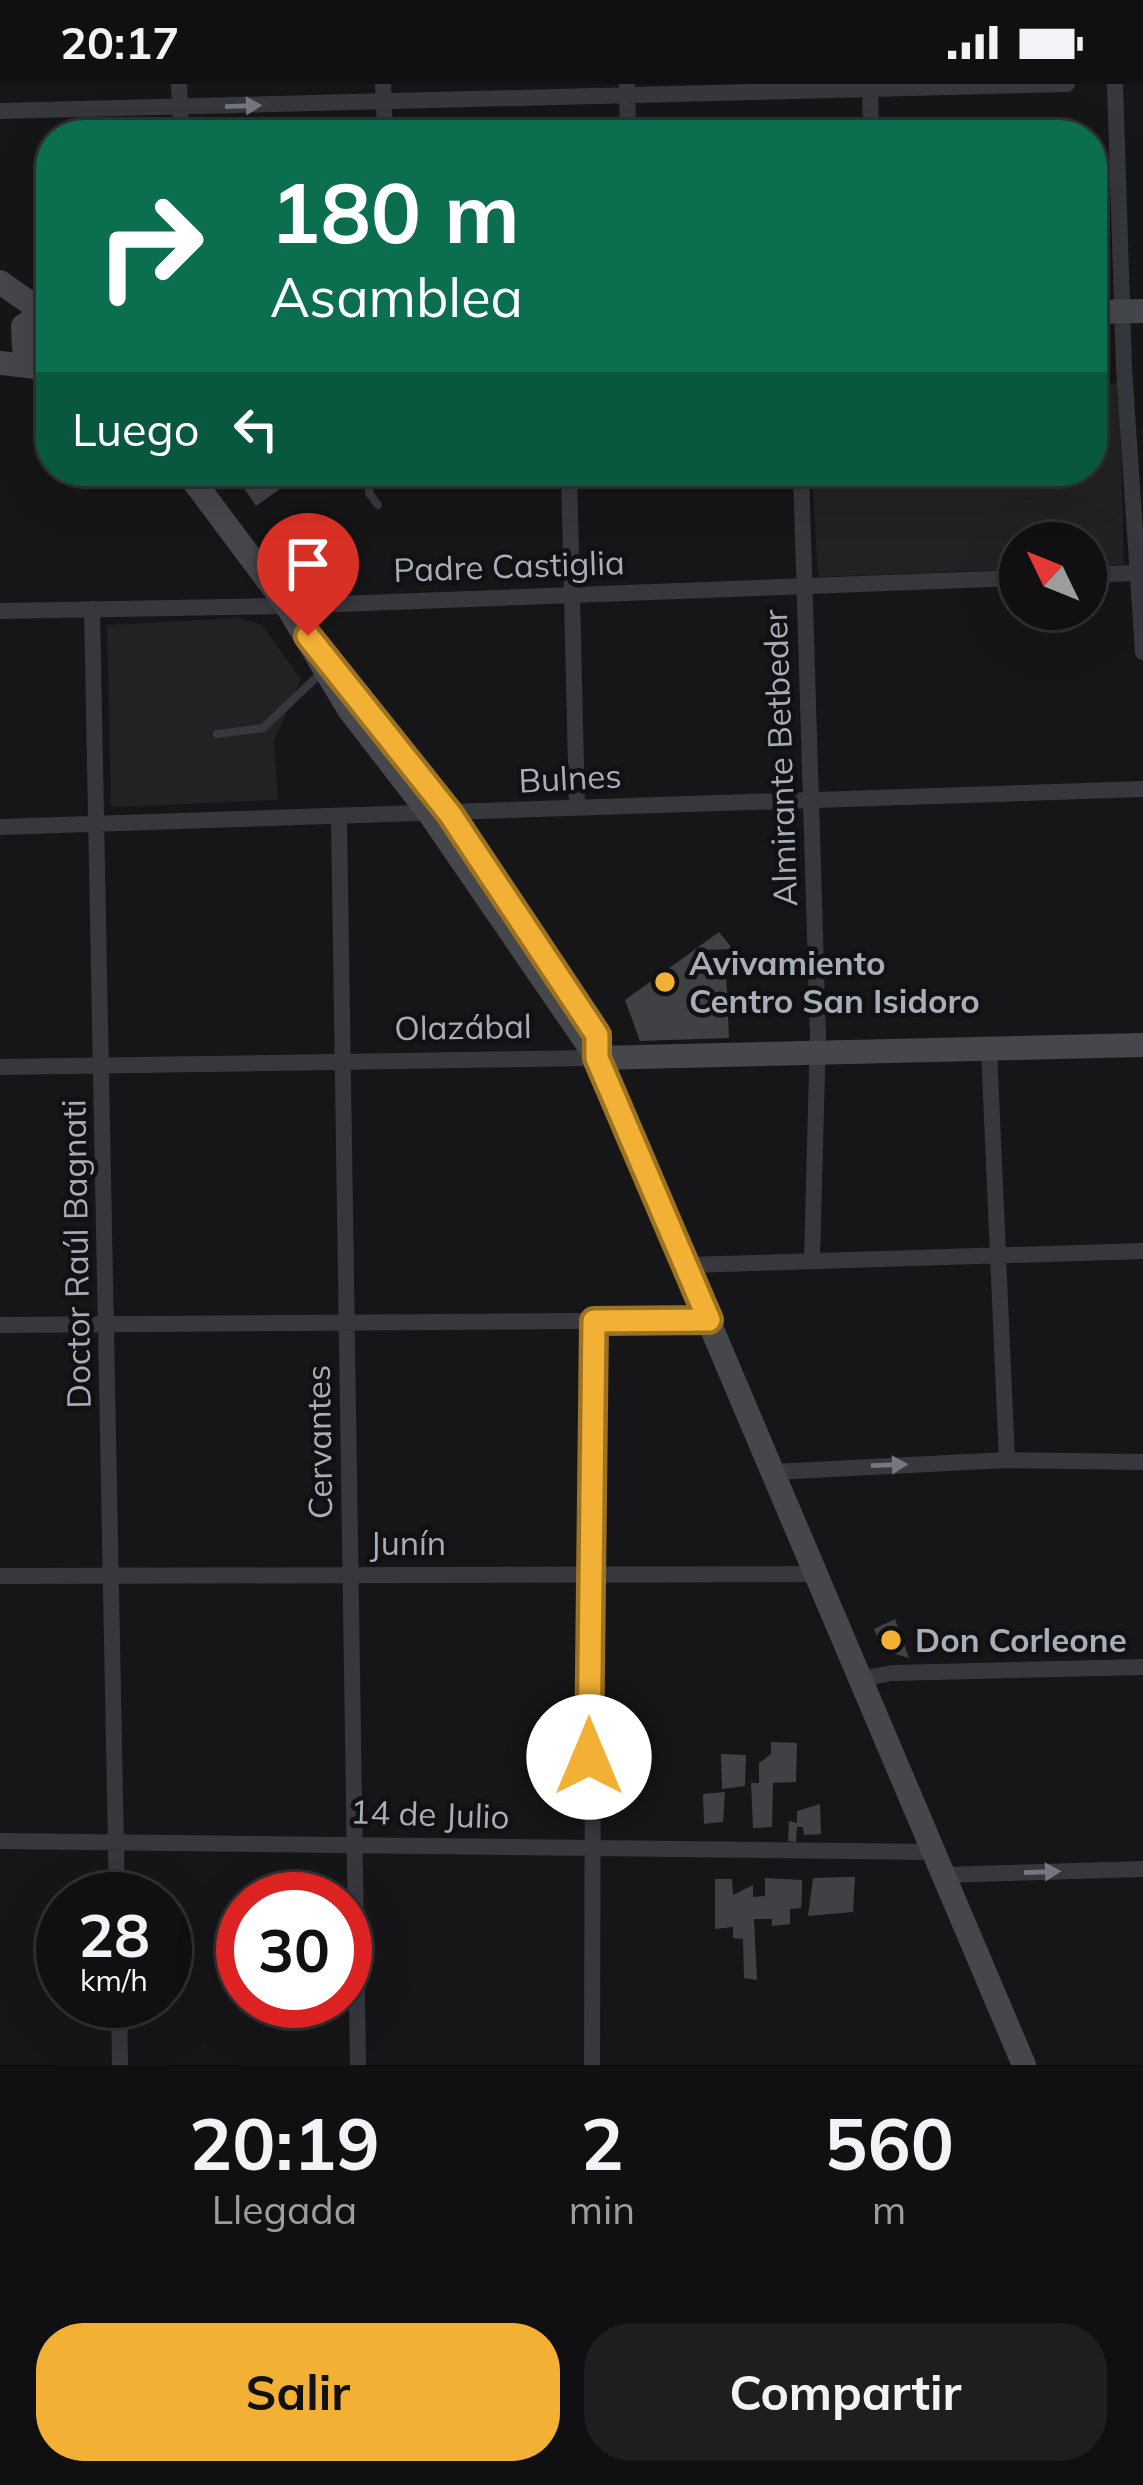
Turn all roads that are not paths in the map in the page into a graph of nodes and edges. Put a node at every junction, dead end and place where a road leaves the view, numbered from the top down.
1 (179, 84) edge
2 (1067, 84) edge
3 (1115, 84) edge
4 (870, 87) edge
5 (627, 90) edge
6 (383, 93) edge
7 (180, 107) junction
8 (0, 110) edge
9 (180, 120) edge
10 (628, 120) edge
11 (871, 120) edge
12 (0, 282) edge
13 (36, 306) edge
14 (0, 311) edge
15 (1132, 311) edge
16 (36, 313) edge
17 (36, 319) edge
18 (0, 348) edge
19 (36, 357) edge
20 (0, 363) edge
21 (36, 364) edge
22 (36, 366) edge
23 (197, 486) edge
24 (369, 486) edge
25 (569, 486) edge
26 (802, 486) edge
27 (378, 506) dead end
28 (1136, 573) junction
29 (1107, 574) edge
30 (999, 579) edge
31 (805, 587) junction
32 (572, 592) junction
33 (287, 606) junction
34 (92, 609) junction
35 (0, 611) edge
36 (1143, 652) edge
37 (328, 667) junction
38 (217, 734) dead end
39 (1143, 789) edge
40 (812, 799) junction
41 (577, 807) junction
42 (440, 813) junction
43 (339, 818) junction
44 (97, 825) junction
45 (0, 827) edge
46 (1143, 1045) edge
47 (988, 1051) junction
48 (818, 1054) junction
49 (597, 1058) junction
50 (343, 1062) junction
51 (103, 1064) junction
52 (0, 1067) edge
53 (1143, 1251) edge
54 (998, 1253) junction
55 (812, 1259) junction
56 (687, 1265) junction
57 (709, 1320) junction
58 (594, 1321) junction
59 (106, 1323) junction
60 (347, 1323) junction
61 (0, 1325) edge
62 (1007, 1460) junction
63 (1143, 1462) edge
64 (772, 1472) junction
65 (351, 1573) junction
66 (590, 1574) junction
67 (815, 1574) junction
68 (0, 1576) edge
69 (111, 1576) junction
70 (1143, 1667) edge
71 (860, 1679) junction
72 (0, 1841) edge
73 (116, 1841) junction
74 (355, 1841) junction
75 (589, 1849) junction
76 (936, 1863) junction
77 (1143, 1869) edge
78 (117, 1872) edge
79 (119, 2028) edge
80 (120, 2065) edge
81 (358, 2065) edge
82 (592, 2065) edge
83 (1024, 2065) edge

1 - 7 street
2 - 4 street
3 - 15 street
4 - 5 street
4 - 11 street
5 - 6 street
5 - 10 street
7 -> 6 street
7 - 8 street
7 - 9 street
12 - 13 main road
14 - 16 main road
15 - 28 street
17 - 19 main road
18 - 21 main road
20 - 22 main road
23 - 33 main road
24 - 27 lane
25 - 32 street
26 - 31 street, Almirante Betbeder
28 - 29 street
28 - 36 street
30 - 31 street, Padre Castiglia
31 - 32 street, Padre Castiglia
31 - 40 street, Almirante Betbeder
32 - 33 street, Padre Castiglia
32 - 41 street
33 - 34 street, Padre Castiglia
33 - 37 main road
34 - 35 street, Padre Castiglia
34 - 44 street, Doctor Raúl Bagnati
37 - 38 lane
37 - 42 main road
39 - 40 street, Bulnes
40 - 41 street, Bulnes
40 - 48 street, Almirante Betbeder
41 - 42 street, Bulnes
42 - 43 street, Bulnes
42 - 49 main road
43 - 44 street, Bulnes
43 - 50 street, Cervantes
44 - 45 street, Bulnes
44 - 51 street, Doctor Raúl Bagnati
46 - 47 main road, Olazábal
47 - 48 main road, Olazábal
47 - 54 street
48 - 49 main road, Olazábal
48 - 55 street, Almirante Betbeder
49 - 50 street, Olazábal
49 - 56 main road
50 - 51 street, Olazábal
50 - 60 street, Cervantes
51 - 52 street, Olazábal
51 - 59 street, Doctor Raúl Bagnati
53 - 54 street
54 - 55 street
54 - 62 street
55 - 56 street
56 - 57 main road
57 - 58 street
57 - 64 main road
58 - 60 street
58 - 66 street
59 - 60 street
59 - 61 street
59 - 69 street, Doctor Raúl Bagnati
60 - 65 street, Cervantes
62 - 63 street
64 -> 62 street
64 - 67 main road
65 - 66 street, Junín
65 - 69 street, Junín
65 - 74 street, Cervantes
66 - 67 street, Junín
66 - 75 street
67 - 71 main road
68 - 69 street, Junín
69 - 73 street, Doctor Raúl Bagnati
70 - 71 street
71 - 76 main road
72 - 73 street, 14 de Julio
73 - 74 street, 14 de Julio
73 - 78 street, Doctor Raúl Bagnati
74 - 75 street, 14 de Julio
74 - 81 street, Cervantes
75 - 76 street, 14 de Julio
75 - 82 street
76 -> 77 street, 14 de Julio
76 - 83 main road
79 - 80 street

